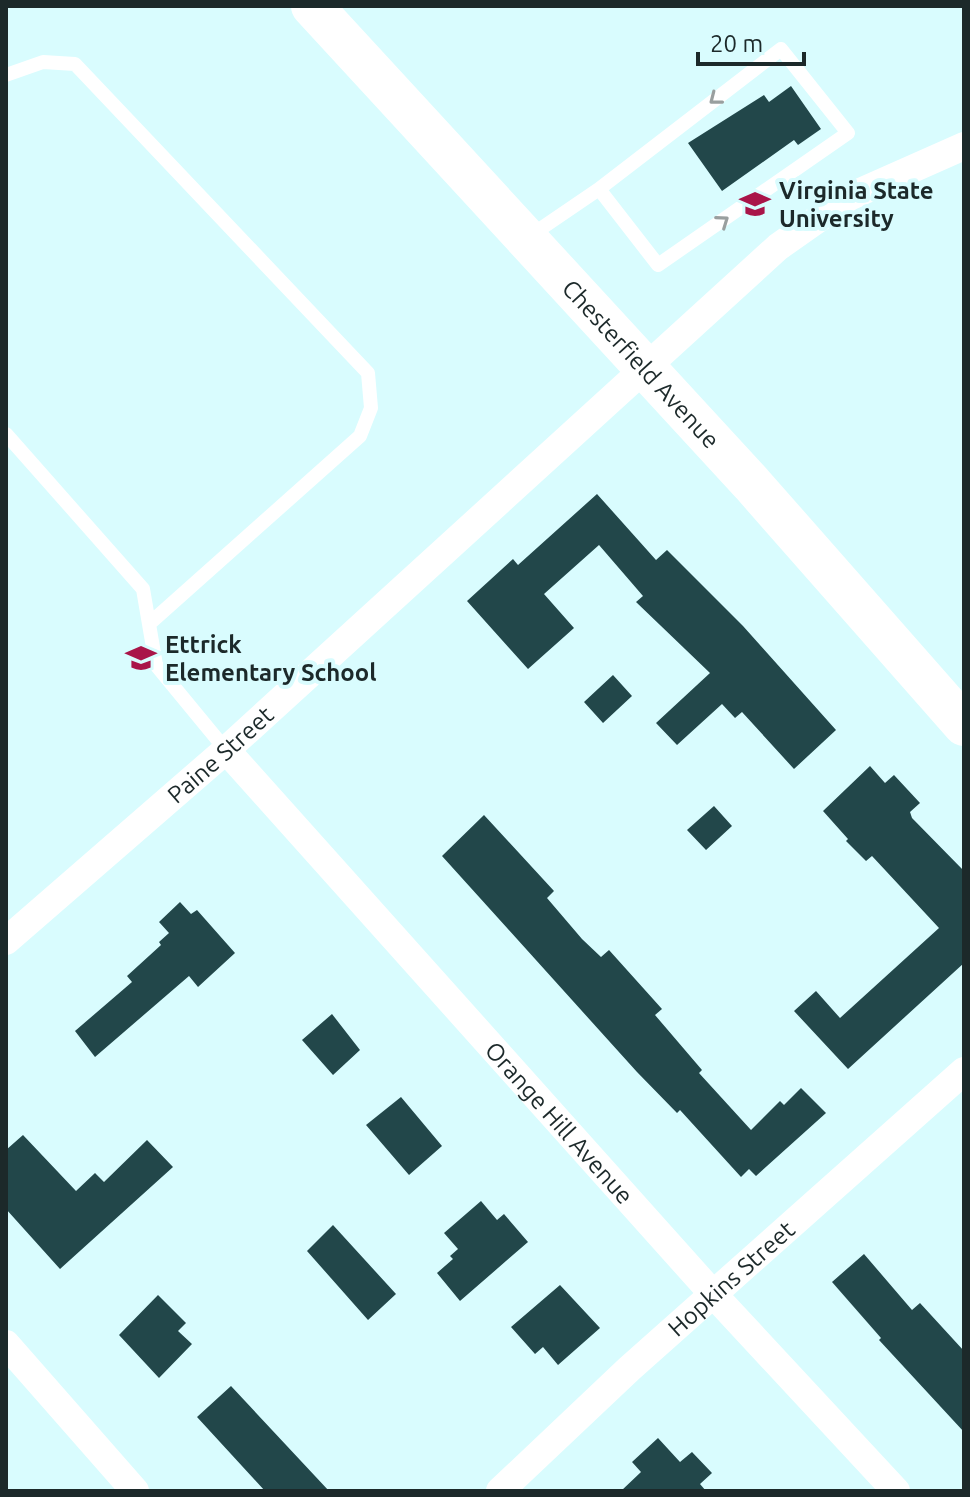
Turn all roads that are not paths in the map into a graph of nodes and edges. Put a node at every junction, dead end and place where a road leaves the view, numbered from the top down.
1 (312, 6) edge
2 (6, 75) edge
3 (964, 146) edge
4 (599, 189) junction
5 (526, 238) junction
6 (643, 367) junction
7 (6, 434) edge
8 (149, 624) junction
9 (964, 725) edge
10 (226, 750) junction
11 (6, 941) edge
12 (964, 1071) edge
13 (713, 1294) junction
14 (9, 1352) edge
15 (135, 1491) edge
16 (500, 1491) edge
17 (896, 1491) edge

1 - 5 main road, Chesterfield Avenue
2 - 8 lane
3 - 6 street, Paine Street
4 -> 4 lane
4 - 5 lane
5 - 6 main road, Chesterfield Avenue
6 - 9 main road, Chesterfield Avenue
6 - 10 street, Paine Street
7 - 8 lane
8 - 10 lane
10 - 11 street, Paine Street
10 - 13 street, Orange Hill Avenue
12 - 13 street, Hopkins Street
13 - 16 street, Hopkins Street
13 - 17 street, Orange Hill Avenue
14 - 15 street

